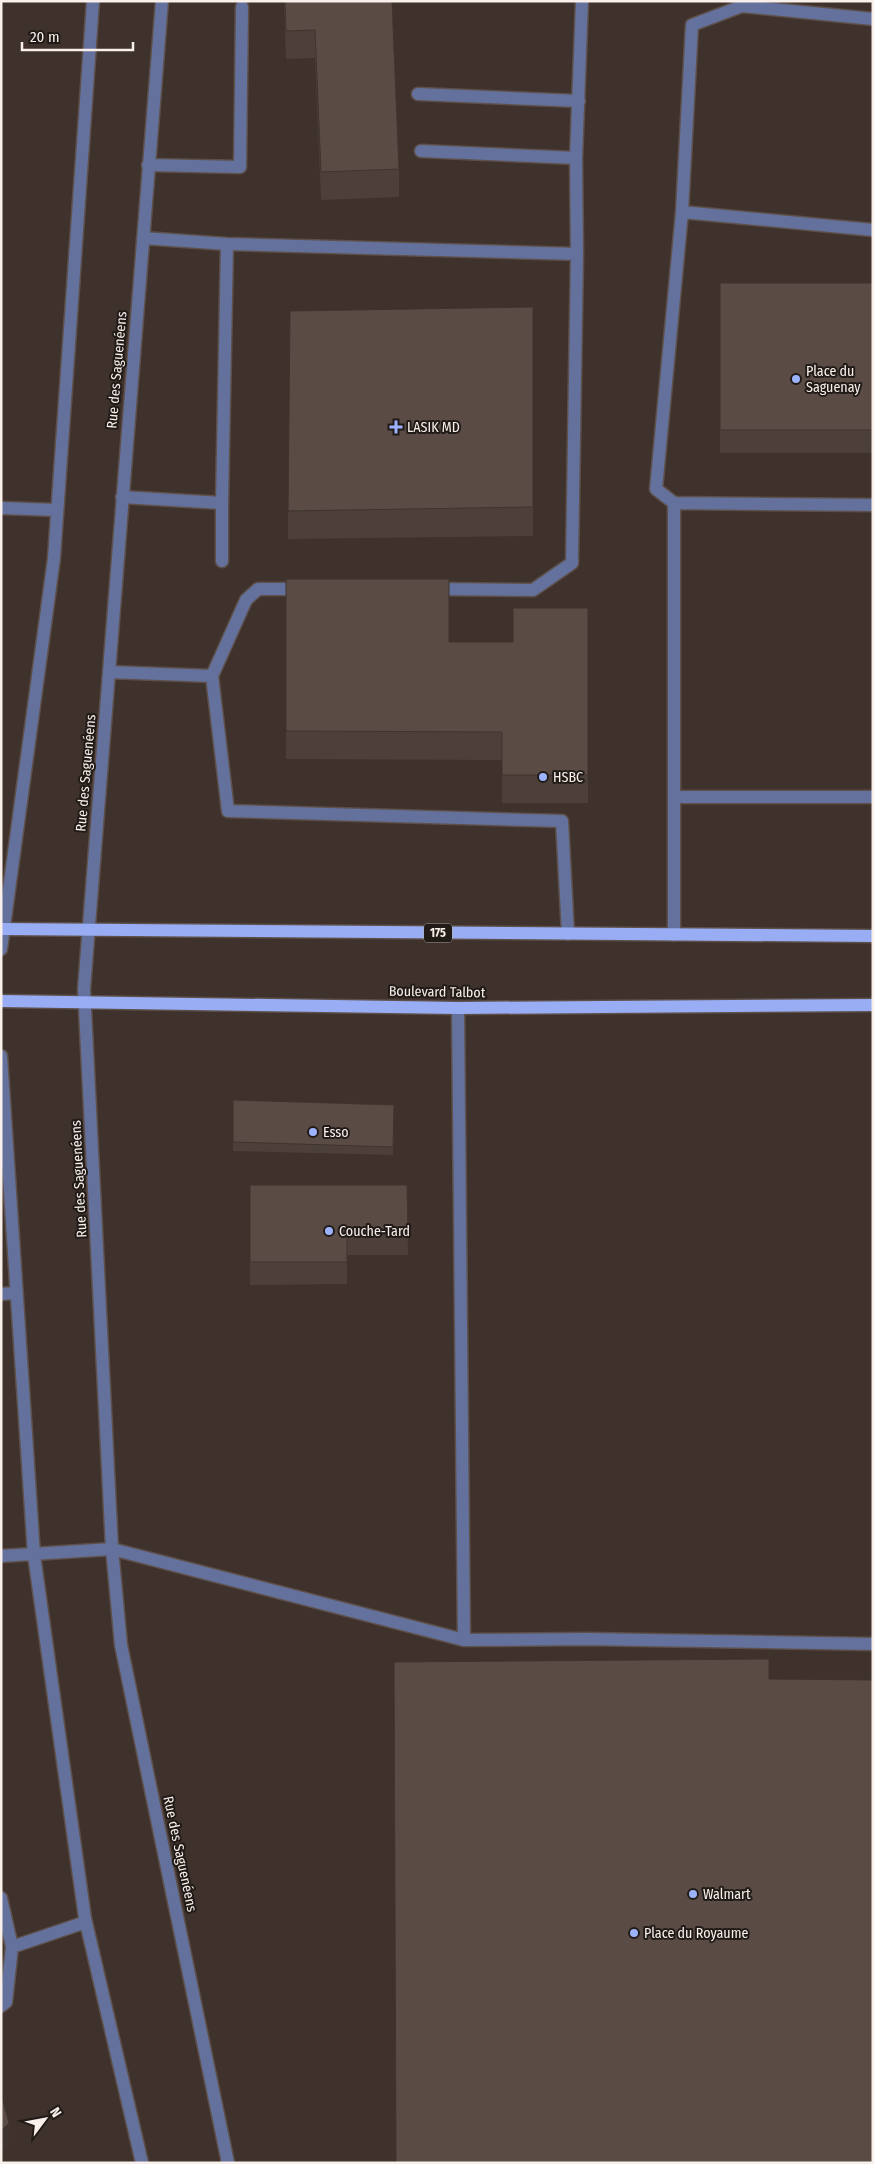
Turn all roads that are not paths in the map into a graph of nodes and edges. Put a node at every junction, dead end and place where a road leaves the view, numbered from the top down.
1 (93, 1) edge
2 (162, 1) edge
3 (582, 1) edge
4 (242, 7) dead end
5 (873, 19) edge
6 (418, 94) dead end
7 (578, 101) junction
8 (421, 151) dead end
9 (576, 158) junction
10 (148, 165) junction
11 (682, 212) junction
12 (873, 230) edge
13 (143, 238) junction
14 (227, 244) junction
15 (577, 254) junction
16 (122, 497) junction
17 (222, 503) junction
18 (674, 503) junction
19 (873, 505) edge
20 (1, 508) edge
21 (57, 510) junction
22 (222, 562) dead end
23 (317, 589) edge
24 (425, 590) edge
25 (109, 672) junction
26 (212, 676) junction
27 (674, 797) junction
28 (873, 797) edge
29 (2, 929) edge
30 (88, 930) junction
31 (568, 934) junction
32 (674, 935) junction
33 (873, 936) edge
34 (1, 949) edge
35 (1, 1001) edge
36 (85, 1001) junction
37 (873, 1005) edge
38 (458, 1008) junction
39 (1, 1056) edge
40 (15, 1293) junction
41 (1, 1294) edge
42 (112, 1549) junction
43 (34, 1555) junction
44 (1, 1556) edge
45 (464, 1640) junction
46 (873, 1644) edge
47 (1, 1898) edge
48 (86, 1922) junction
49 (12, 1946) junction
50 (1, 2006) edge
51 (142, 2163) edge
52 (228, 2163) edge

1 - 21 street
2 - 10 street, Rue des Saguenéens
3 - 7 street
4 - 10 street
5 - 11 street
6 - 7 street
7 - 9 street
8 - 9 street
9 - 15 street
10 - 13 street, Rue des Saguenéens
11 - 12 street
11 - 18 street
13 - 14 street
13 - 16 street, Rue des Saguenéens
14 - 15 street
14 - 17 street
15 - 24 street
16 - 17 street
16 - 25 street, Rue des Saguenéens
17 - 22 street
18 - 19 street
18 - 27 street
20 - 21 street
21 - 29 street
23 - 26 street
25 - 26 street
25 - 30 street, Rue des Saguenéens
26 - 31 street
27 - 28 street
27 - 32 street
29 - 30 main road, 175
29 - 34 street
30 - 31 main road, 175
30 - 36 street, Rue des Saguenéens
31 - 32 main road, 175
32 - 33 main road, 175
35 - 36 main road, Boulevard Talbot
36 - 38 main road, Boulevard Talbot
36 - 42 street, Rue des Saguenéens
37 - 38 main road, Boulevard Talbot
38 - 45 street
39 - 40 street
40 - 41 street
40 - 43 street
42 - 43 street
42 - 45 street
42 - 52 street, Rue des Saguenéens
43 - 44 street
43 - 48 street
45 - 46 street
47 - 49 street
48 - 49 street
48 - 51 street
49 - 50 street

